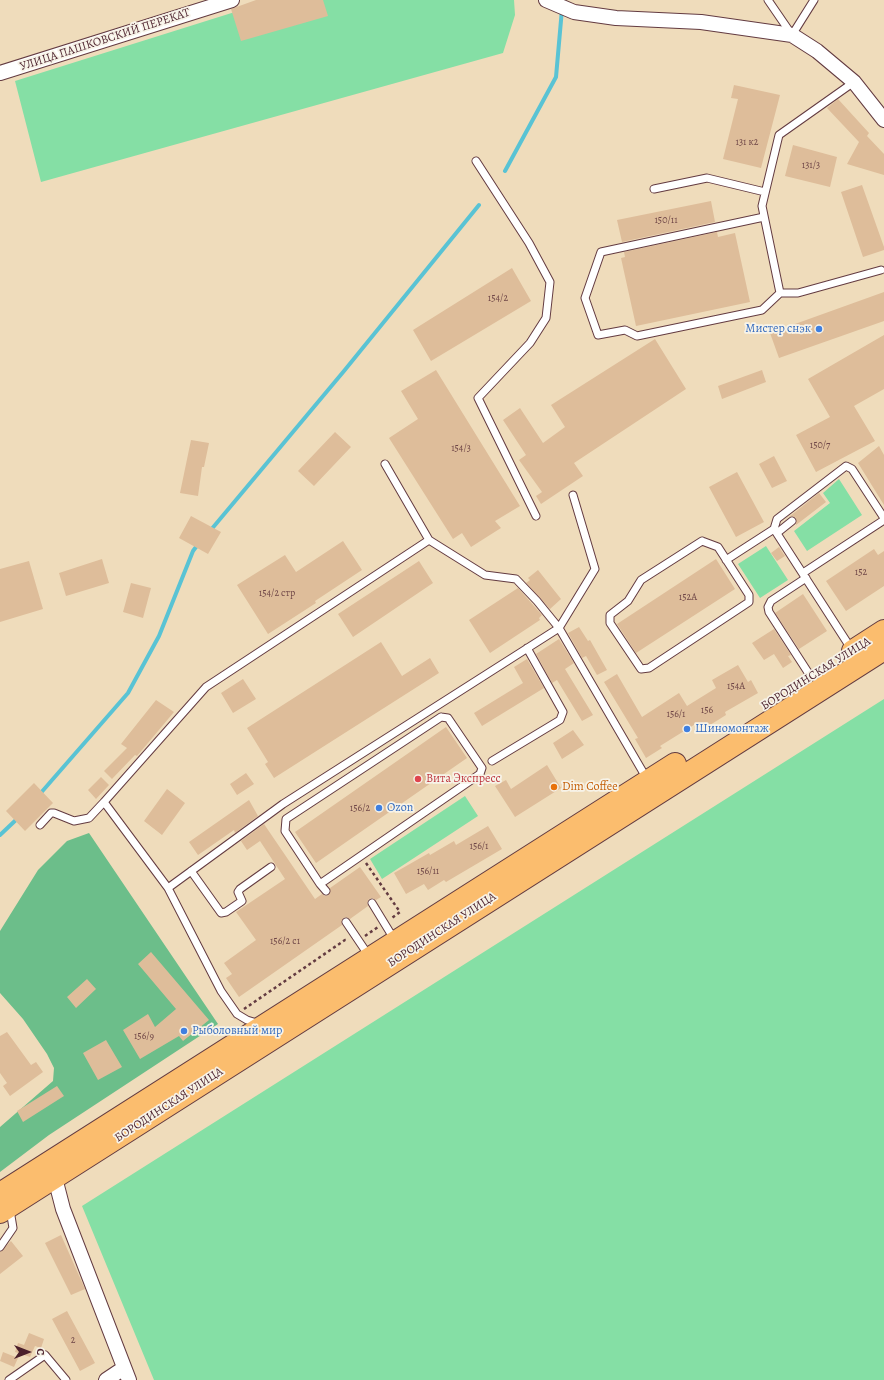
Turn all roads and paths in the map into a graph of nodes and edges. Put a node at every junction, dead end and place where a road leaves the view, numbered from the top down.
1 (232, 0) edge
2 (546, 0) edge
3 (768, 0) edge
4 (814, 0) edge
5 (792, 35) junction
6 (0, 73) edge
7 (854, 82) junction
8 (884, 120) edge
9 (476, 161) dead end
10 (654, 189) dead end
11 (765, 192) junction
12 (764, 217) junction
13 (881, 270) dead end
14 (780, 293) junction
15 (385, 464) dead end
16 (573, 495) dead end
17 (536, 516) dead end
18 (884, 519) edge
19 (792, 521) dead end
20 (776, 531) junction
21 (429, 540) junction
22 (726, 560) junction
23 (804, 576) junction
24 (559, 628) junction
25 (884, 632) edge
26 (527, 648) junction
27 (884, 649) edge
28 (853, 651) junction
29 (811, 678) junction
30 (492, 761) dead end
31 (648, 781) junction
32 (104, 802) junction
33 (40, 825) dead end
34 (362, 856) junction
35 (270, 867) dead end
36 (191, 871) junction
37 (320, 884) junction
38 (168, 888) junction
39 (326, 891) dead end
40 (372, 903) dead end
41 (346, 922) dead end
42 (384, 923) junction
43 (396, 941) junction
44 (364, 949) junction
45 (237, 1014) junction
46 (263, 1025) junction
47 (55, 1178) junction
48 (3, 1204) edge
49 (0, 1247) edge
50 (126, 1374) edge
51 (9, 1380) edge
52 (66, 1380) edge
53 (106, 1380) edge

1 - 6 street, УЛИЦА ПАШКОВСКИЙ ПЕРЕКАТ
2 - 5 street
3 - 5 lane
4 - 5 lane
5 - 7 street
7 - 8 street
7 - 11 lane
9 - 17 lane
10 - 11 lane
11 - 12 lane
12 - 14 lane
12 - 14 lane
13 - 14 lane
15 - 21 lane
16 - 24 lane
18 - 20 lane
18 - 23 lane
19 - 20 lane
20 - 22 lane
20 - 23 lane
21 - 24 lane
21 - 32 lane
22 - 22 lane
23 - 28 lane
23 - 29 lane
24 - 26 lane
24 - 31 lane
25 - 28 main road, БОРОДИНСКАЯ УЛИЦА
26 - 30 lane
26 - 36 lane
27 - 47 main road, БОРОДИНСКАЯ УЛИЦА
28 - 29 main road, БОРОДИНСКАЯ УЛИЦА
29 - 31 main road, БОРОДИНСКАЯ УЛИЦА
31 - 43 main road, БОРОДИНСКАЯ УЛИЦА
32 - 33 lane
32 - 38 lane
34 - 37 lane
34 - 37 lane
34 - 42 path
35 - 36 lane
36 - 38 lane
37 - 39 lane
38 - 45 lane
40 - 42 lane
41 - 44 lane
42 - 43 lane
42 - 44 path
43 - 44 main road, БОРОДИНСКАЯ УЛИЦА
44 - 45 path
44 - 46 main road, БОРОДИНСКАЯ УЛИЦА
45 - 46 lane
46 - 48 main road, БОРОДИНСКАЯ УЛИЦА
47 - 48 main road, БОРОДИНСКАЯ УЛИЦА
47 - 50 street
48 - 49 lane
50 - 53 street
51 - 52 lane

